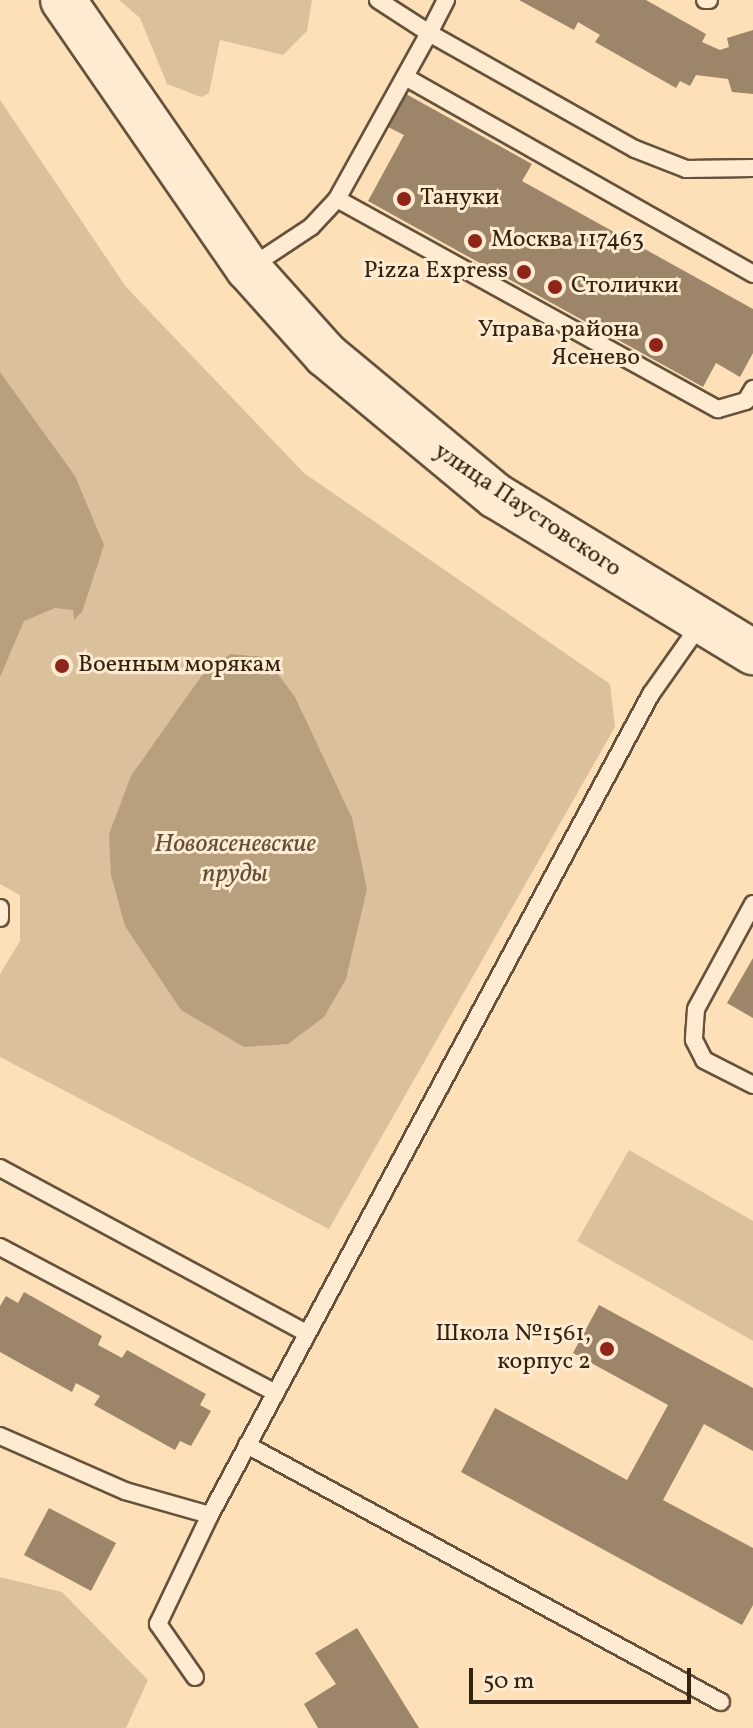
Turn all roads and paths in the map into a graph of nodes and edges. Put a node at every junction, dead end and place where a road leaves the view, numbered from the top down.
1 (63, 0) edge
2 (378, 0) edge
3 (446, 0) edge
4 (429, 33) junction
5 (407, 78) junction
6 (753, 168) edge
7 (337, 199) junction
8 (248, 268) junction
9 (753, 274) edge
10 (753, 389) edge
11 (701, 623) junction
12 (753, 652) edge
13 (753, 904) edge
14 (0, 908) edge
15 (0, 918) edge
16 (753, 1085) edge
17 (0, 1168) edge
18 (0, 1247) edge
19 (307, 1333) junction
20 (276, 1393) junction
21 (0, 1436) edge
22 (247, 1445) junction
23 (210, 1515) junction
24 (195, 1677) dead end
25 (721, 1702) dead end

1 - 8 main road, улица Паустовского
2 - 4 lane
3 - 4 lane
4 - 5 lane
4 - 6 lane
5 - 7 lane
5 - 9 lane
7 - 8 lane
7 - 10 lane
8 - 11 main road, улица Паустовского
11 - 12 main road, улица Паустовского
11 - 19 lane
13 - 16 lane
14 - 15 lane
17 - 19 lane
18 - 20 lane
19 - 20 lane
20 - 22 lane
21 - 23 lane
22 - 23 lane
22 - 25 lane
23 - 24 lane

